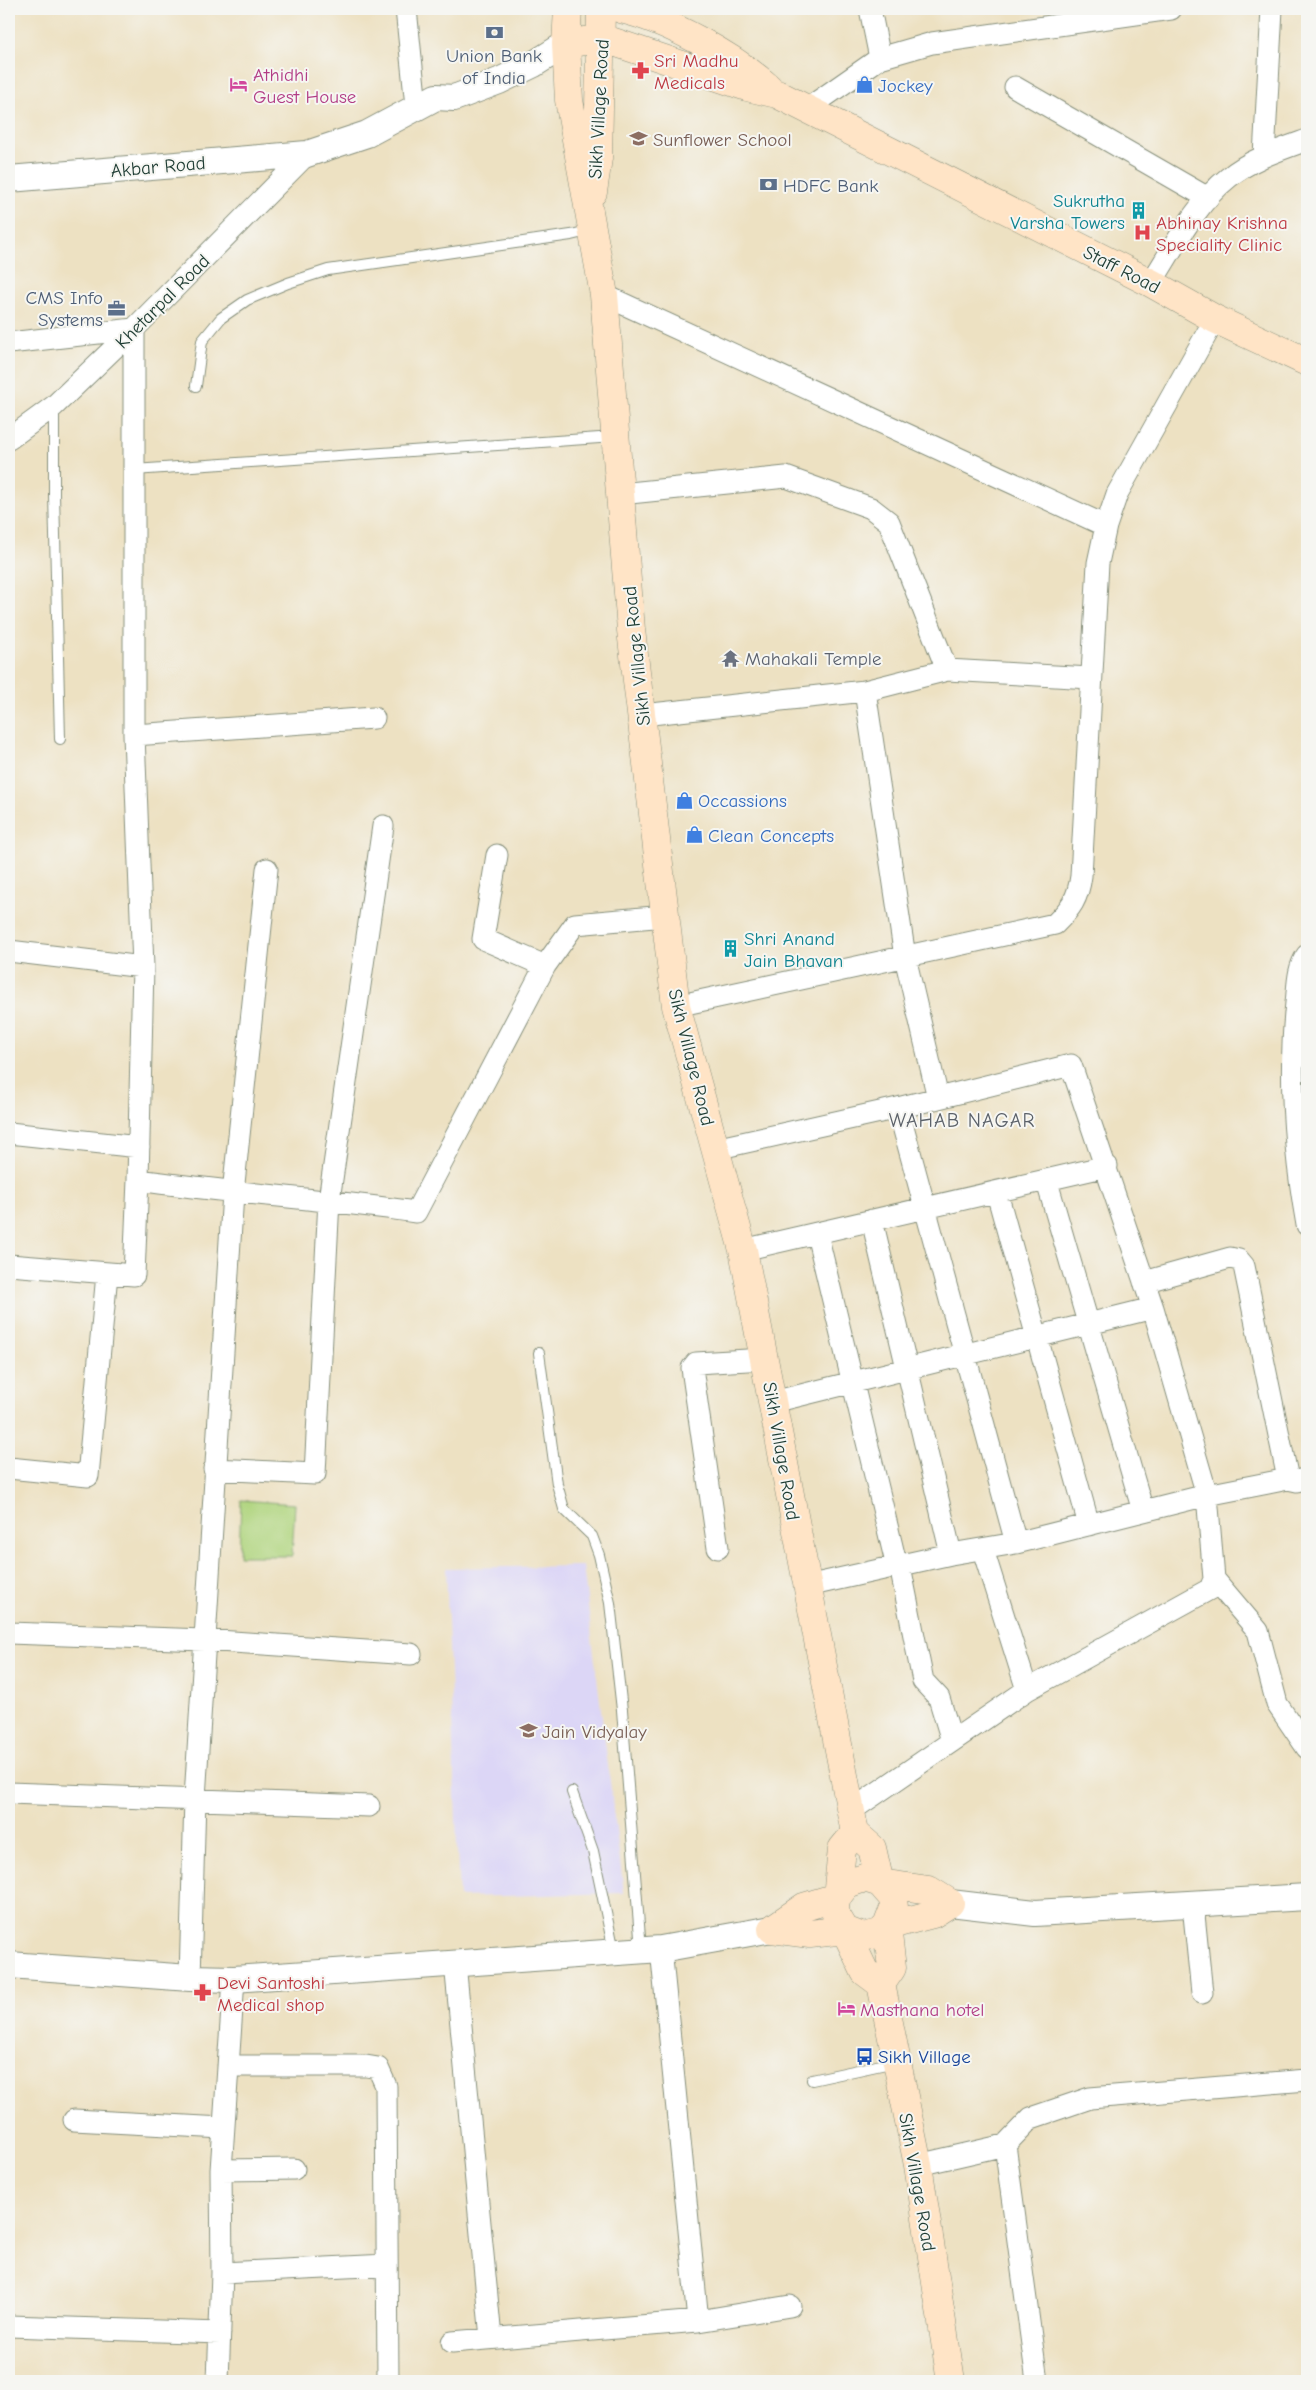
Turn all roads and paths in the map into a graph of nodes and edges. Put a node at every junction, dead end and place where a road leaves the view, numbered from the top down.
1 (406, 9) edge
2 (610, 9) edge
3 (870, 9) edge
4 (1161, 9) edge
5 (1171, 9) edge
6 (1272, 9) edge
7 (567, 27) edge
8 (602, 38) junction
9 (880, 58) junction
10 (1015, 87) dead end
11 (777, 94) junction
12 (426, 102) junction
13 (807, 109) junction
14 (1307, 140) edge
15 (307, 154) junction
16 (1264, 156) junction
17 (9, 178) edge
18 (1208, 198) junction
19 (592, 220) junction
20 (1151, 283) junction
21 (604, 295) junction
22 (1214, 319) junction
23 (134, 329) junction
24 (9, 343) edge
25 (1307, 362) edge
26 (196, 386) dead end
27 (54, 406) junction
28 (615, 436) junction
29 (9, 439) edge
30 (134, 470) junction
31 (620, 494) junction
32 (1106, 526) junction
33 (946, 670) junction
34 (1090, 678) junction
35 (864, 691) junction
36 (642, 715) junction
37 (374, 718) dead end
38 (134, 735) junction
39 (60, 739) dead end
40 (383, 826) dead end
41 (497, 855) dead end
42 (267, 869) dead end
43 (665, 916) junction
44 (9, 951) edge
45 (1307, 955) edge
46 (905, 957) junction
47 (545, 966) junction
48 (143, 967) junction
49 (676, 1006) junction
50 (1299, 1047) edge
51 (938, 1098) junction
52 (898, 1108) junction
53 (9, 1133) edge
54 (139, 1147) junction
55 (715, 1149) junction
56 (1107, 1166) junction
57 (138, 1180) junction
58 (1047, 1182) junction
59 (233, 1193) junction
60 (997, 1193) junction
61 (329, 1200) junction
62 (926, 1209) junction
63 (1306, 1215) edge
64 (872, 1220) junction
65 (817, 1234) junction
66 (743, 1250) junction
67 (9, 1266) edge
68 (107, 1274) junction
69 (1144, 1282) junction
70 (1153, 1308) junction
71 (1088, 1324) junction
72 (1037, 1337) junction
73 (539, 1353) dead end
74 (965, 1355) junction
75 (765, 1359) junction
76 (907, 1369) junction
77 (852, 1382) junction
78 (773, 1402) junction
79 (9, 1468) edge
80 (214, 1469) junction
81 (1298, 1479) edge
82 (1207, 1495) junction
83 (1143, 1511) junction
84 (1089, 1525) junction
85 (1016, 1543) junction
86 (718, 1548) dead end
87 (983, 1550) junction
88 (951, 1554) junction
89 (899, 1566) junction
90 (1214, 1580) junction
91 (807, 1586) junction
92 (9, 1633) edge
93 (204, 1640) junction
94 (411, 1654) dead end
95 (1027, 1690) junction
96 (952, 1741) junction
97 (1307, 1748) edge
98 (572, 1792) dead end
99 (9, 1793) edge
100 (195, 1798) junction
101 (369, 1806) dead end
102 (853, 1822) junction
103 (880, 1883) junction
104 (1307, 1897) edge
105 (837, 1898) junction
106 (950, 1903) junction
107 (1193, 1906) junction
108 (887, 1926) junction
109 (772, 1929) junction
110 (846, 1930) junction
111 (651, 1950) junction
112 (614, 1952) junction
113 (455, 1963) junction
114 (9, 1964) edge
115 (190, 1978) junction
116 (234, 1979) junction
117 (881, 1984) junction
118 (1202, 1993) dead end
119 (895, 2062) junction
120 (228, 2066) junction
121 (812, 2080) dead end
122 (1307, 2080) edge
123 (74, 2120) dead end
124 (223, 2128) junction
125 (1005, 2145) junction
126 (918, 2165) junction
127 (294, 2169) dead end
128 (221, 2170) junction
129 (387, 2265) junction
130 (222, 2273) junction
131 (790, 2306) dead end
132 (698, 2321) junction
133 (9, 2326) edge
134 (220, 2333) junction
135 (491, 2338) junction
136 (452, 2342) dead end
137 (218, 2381) edge
138 (388, 2381) edge
139 (951, 2381) edge
140 (1037, 2381) edge

1 - 12 street
2 - 7 main road
2 - 8 main road, Sikh Village Road
2 - 11 main road, Staff Road
3 - 9 street
4 - 5 street
4 - 9 street
6 - 16 street
7 - 8 main road, Staff Road
7 - 12 street, Akbar Road
7 - 19 main road, Sikh Village Road
8 - 11 main road, Staff Road
8 - 19 main road, Sikh Village Road
9 - 13 street
10 - 18 street
11 - 13 main road, Staff Road
12 - 15 street, Akbar Road
13 - 20 main road, Staff Road
14 - 16 street
15 - 17 street, Akbar Road
15 - 23 street, Khetarpal Road
16 - 18 street
18 - 20 street
19 - 21 main road, Sikh Village Road
19 - 26 lane
20 - 22 main road, Staff Road
21 - 28 main road, Sikh Village Road
21 - 32 street
22 - 25 main road, Staff Road
22 - 32 street
23 - 24 street
23 - 27 street, Khetarpal Road
23 - 30 street
27 - 29 street, Khetarpal Road
27 - 39 lane
28 - 30 lane
28 - 31 main road, Sikh Village Road
30 - 38 street
31 - 33 street
31 - 36 main road, Sikh Village Road
32 - 34 street
33 - 34 street
33 - 35 street
34 - 46 street
35 - 36 street
35 - 46 street
36 - 43 main road, Sikh Village Road
37 - 38 street
38 - 48 street
40 - 61 street
41 - 47 street
42 - 59 street
43 - 47 street
43 - 49 main road, Sikh Village Road
44 - 48 street
45 - 50 street
46 - 49 street
46 - 51 street
47 - 61 street
48 - 54 street
49 - 55 main road, Sikh Village Road
50 - 63 street
51 - 52 street
51 - 56 street
52 - 55 street
52 - 62 street
53 - 54 street
54 - 57 street
55 - 66 main road, Sikh Village Road
56 - 58 street
56 - 69 street
57 - 59 street
57 - 68 street
58 - 60 street
58 - 71 street
59 - 61 street
59 - 80 street
60 - 62 street
60 - 72 street
61 - 80 street
62 - 64 street
62 - 74 street
64 - 65 street
64 - 76 street
65 - 66 street
65 - 77 street
66 - 75 main road, Sikh Village Road
67 - 68 street
68 - 79 street
69 - 70 street
69 - 81 street
70 - 71 street
70 - 82 street
71 - 72 street
71 - 83 street
72 - 74 street
72 - 84 street
73 - 111 lane
74 - 76 street
74 - 85 street
75 - 78 main road, Sikh Village Road
75 - 86 street
76 - 77 street
76 - 88 street
77 - 78 street
77 - 89 street
78 - 91 main road, Sikh Village Road
80 - 93 street
81 - 82 street
82 - 83 street
82 - 90 street
83 - 84 street
84 - 85 street
85 - 87 street
87 - 88 street
87 - 95 street
88 - 89 street
89 - 91 street
89 - 96 street
90 - 95 street
90 - 97 street
91 - 102 main road, Sikh Village Road
92 - 93 street
93 - 94 street
93 - 100 street
95 - 96 street
96 - 102 street
98 - 112 lane
99 - 100 street
100 - 101 street
100 - 115 street
102 - 103 main road
102 - 105 main road
103 - 105 main road
103 - 106 main road
103 - 108 main road
104 - 107 street
105 - 109 main road
105 - 110 main road
106 - 107 street
106 - 108 main road
107 - 118 street
108 - 110 main road
108 - 117 main road
109 - 110 main road
109 - 111 street
110 - 117 main road
111 - 112 street
111 - 132 street
112 - 113 street
113 - 116 street
113 - 135 street
114 - 115 street
115 - 116 street
116 - 120 street
117 - 119 main road, Sikh Village Road
119 - 121 lane
119 - 126 main road, Sikh Village Road
120 - 124 street
120 - 129 street
122 - 125 street
123 - 124 street
124 - 128 street
125 - 126 street
125 - 140 street
126 - 139 main road, Sikh Village Road
127 - 128 street
128 - 130 street
129 - 130 street
129 - 138 street
130 - 134 street
131 - 132 street
132 - 135 street
133 - 134 street
134 - 137 street
135 - 136 street

